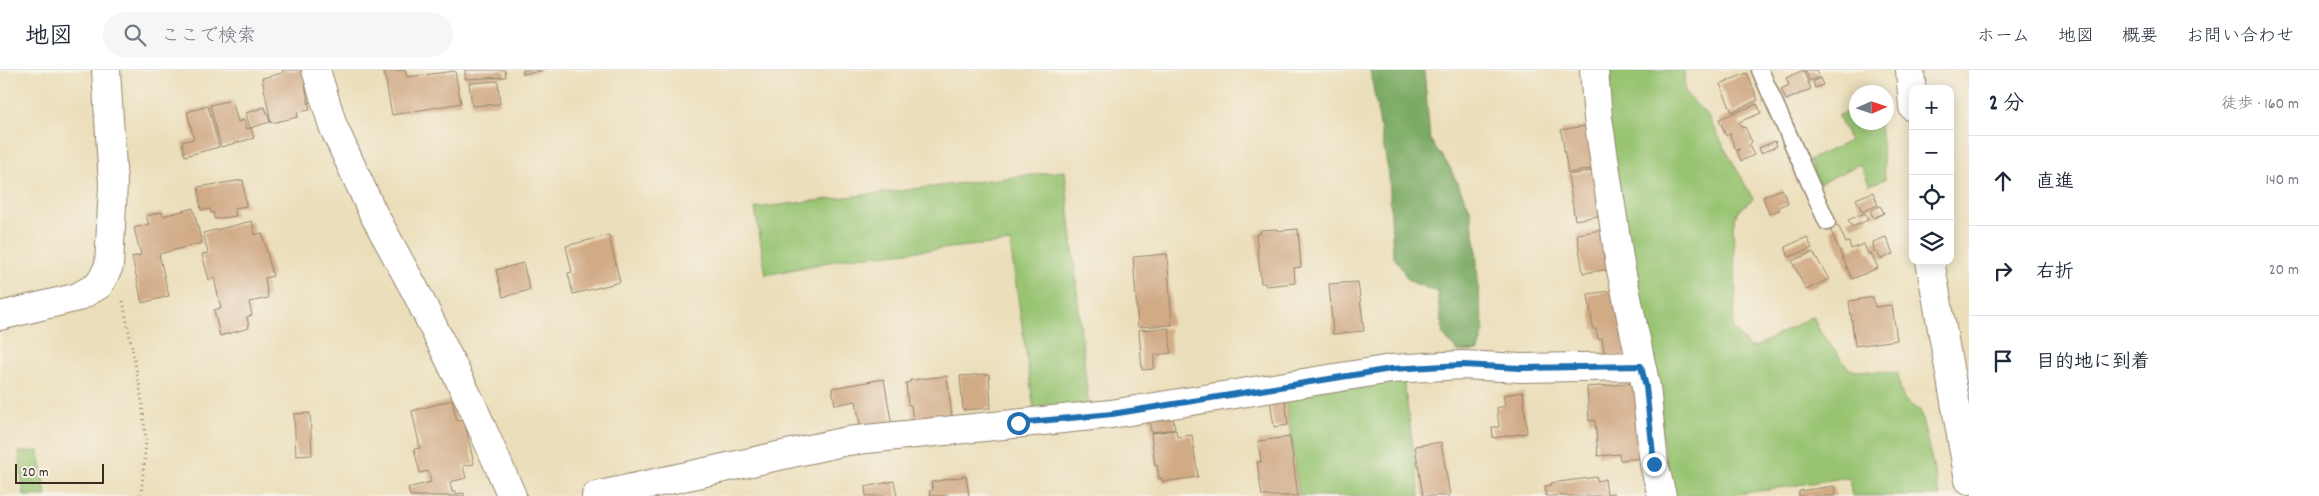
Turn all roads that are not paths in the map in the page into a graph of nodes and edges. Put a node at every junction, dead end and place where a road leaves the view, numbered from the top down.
1 (106, 70) edge
2 (316, 70) edge
3 (1594, 70) edge
4 (1760, 70) edge
5 (1910, 70) edge
6 (1911, 85) edge
7 (1827, 222) dead end
8 (1931, 265) edge
9 (0, 316) edge
10 (1641, 366) junction
11 (1969, 480) edge
12 (512, 496) edge
13 (596, 496) edge
14 (1662, 496) edge

1 - 9 street
2 - 12 street
3 - 10 street
4 - 7 lane
5 - 6 street
8 - 11 street
10 - 13 street
10 - 14 street

